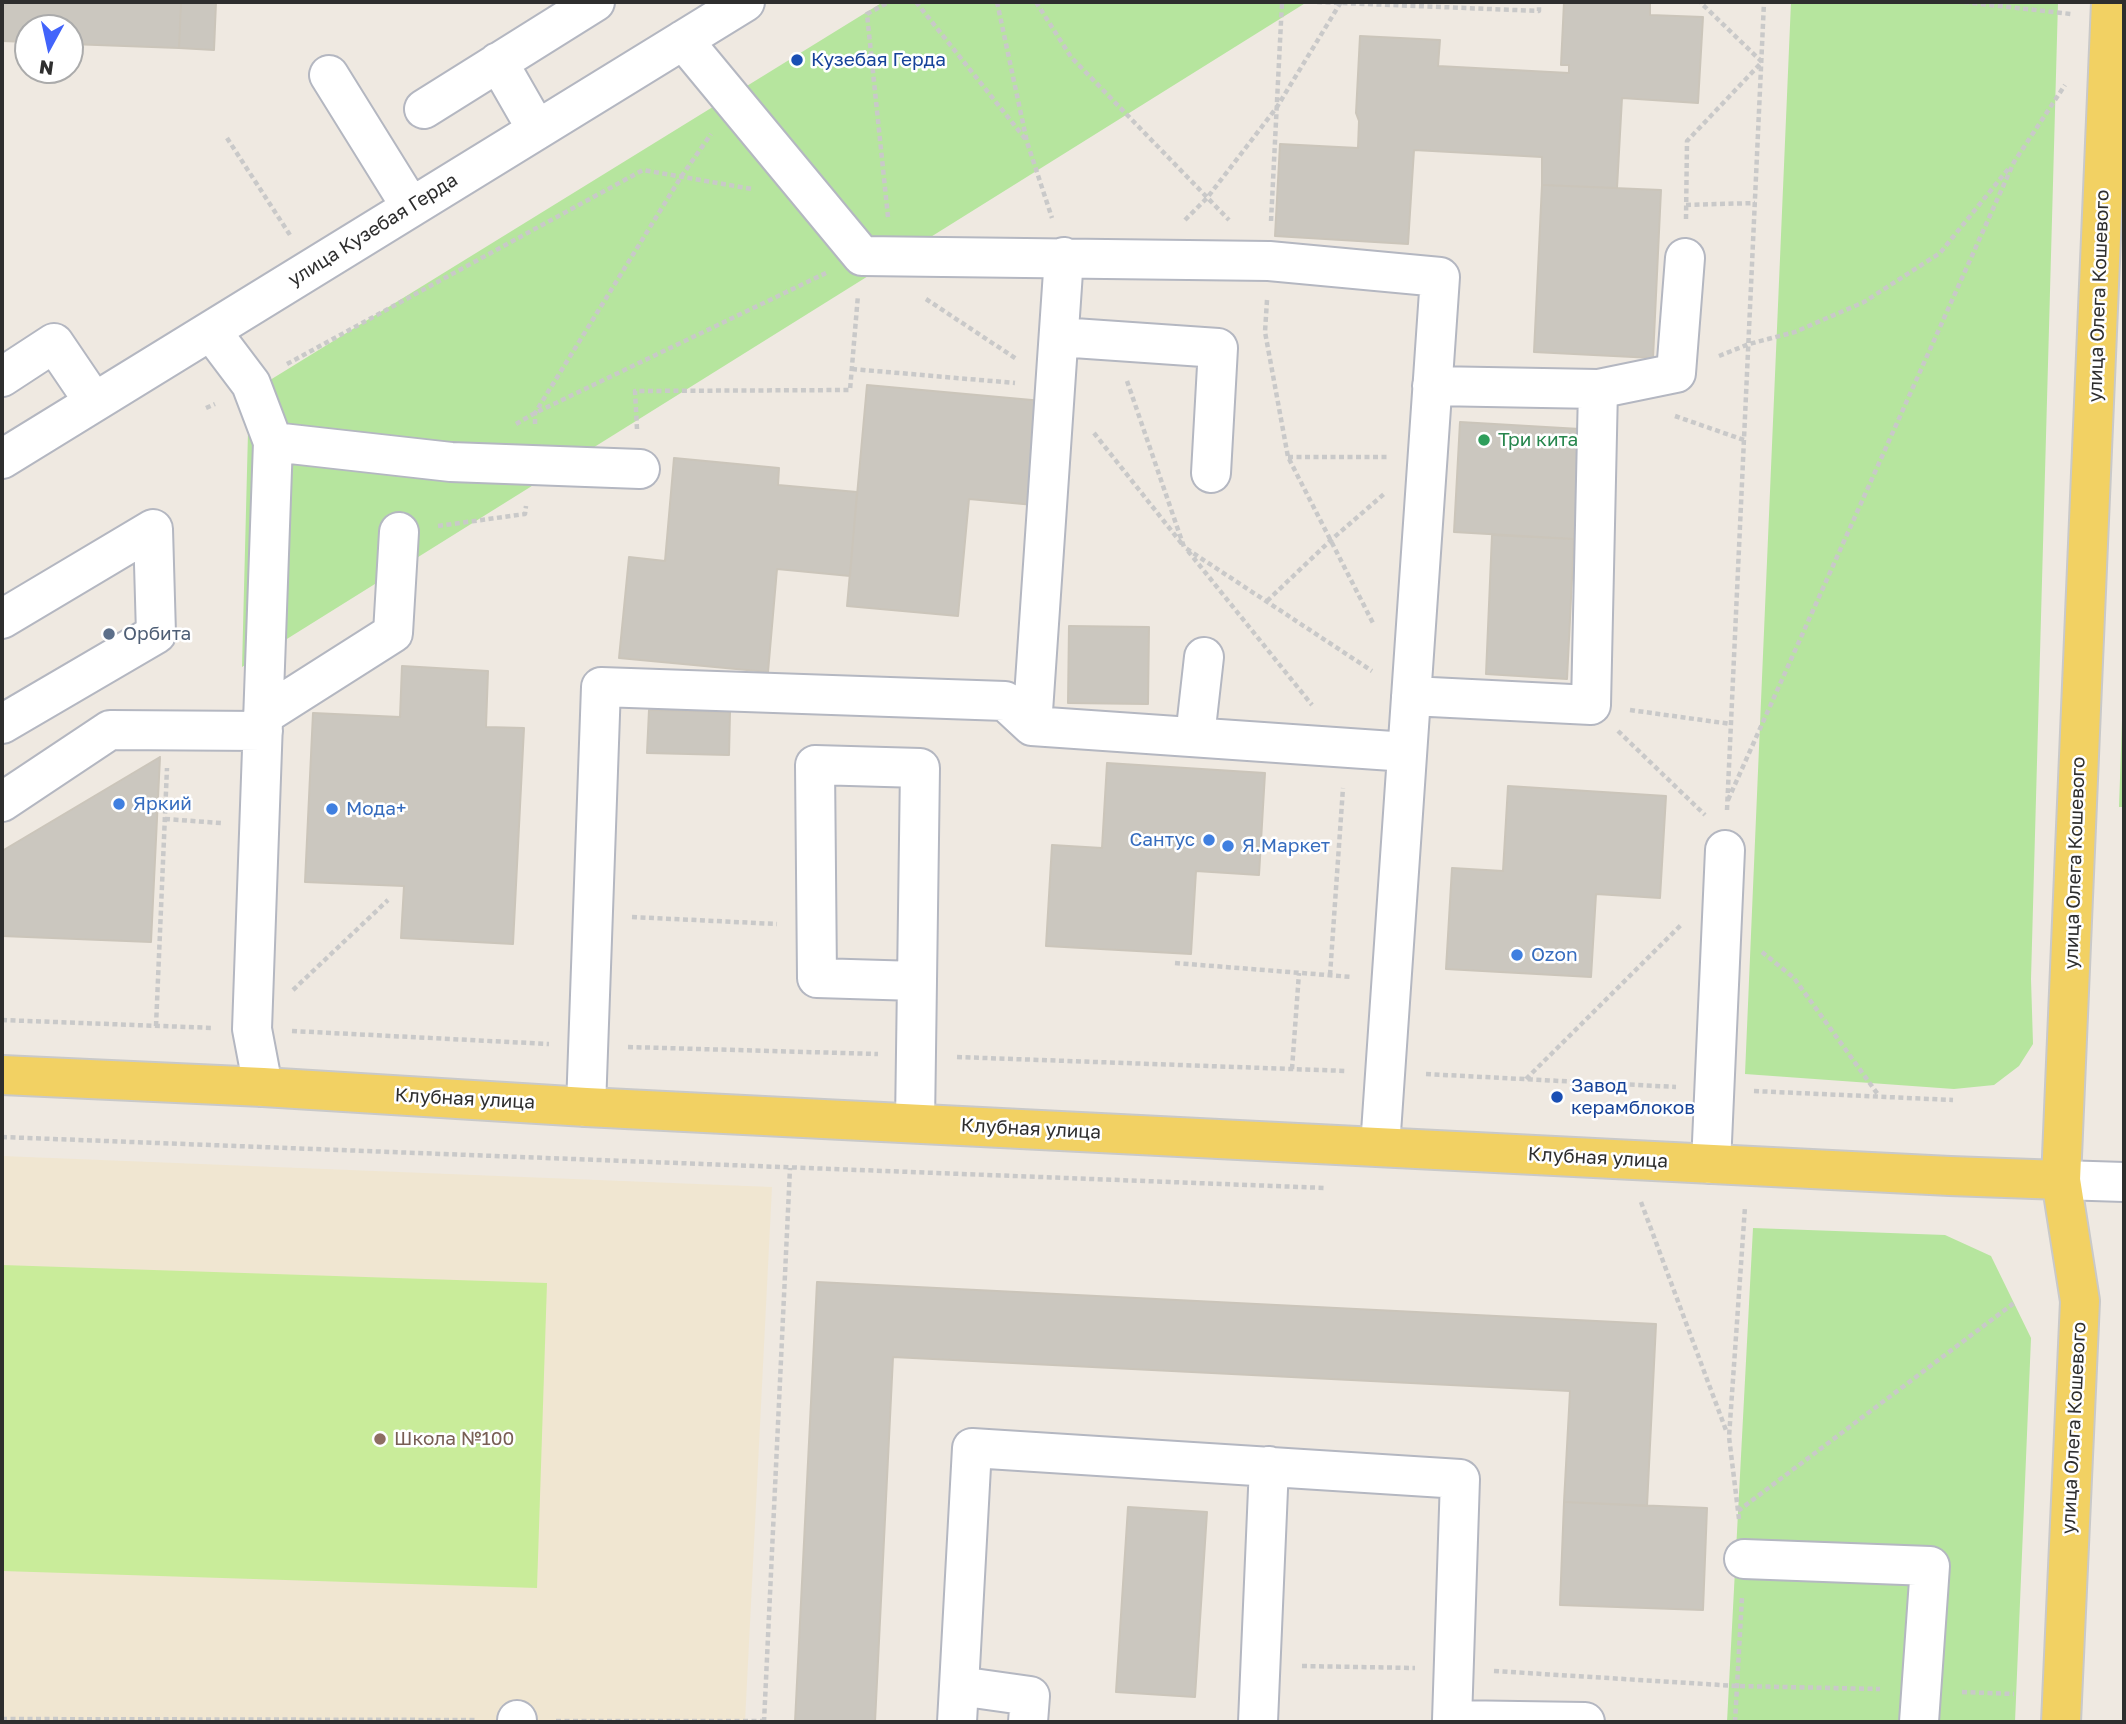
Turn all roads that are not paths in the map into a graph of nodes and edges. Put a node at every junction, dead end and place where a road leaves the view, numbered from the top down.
1 (595, 2) edge
2 (745, 2) edge
3 (2115, 12) edge
4 (683, 40) junction
5 (498, 62) junction
6 (329, 75) dead end
7 (424, 109) dead end
8 (537, 130) junction
9 (411, 207) junction
10 (1064, 257) junction
11 (1685, 258) road end
12 (211, 331) junction
13 (1059, 337) junction
14 (2, 377) edge
15 (1432, 386) junction
16 (1598, 389) junction
17 (94, 402) junction
18 (273, 442) junction
19 (2, 458) edge
20 (640, 469) road end
21 (1211, 473) dead end
22 (399, 532) road end
23 (2, 619) edge
24 (1204, 657) dead end
25 (1411, 696) junction
26 (264, 723) junction
27 (2, 724) edge
28 (1032, 726) junction
29 (1195, 737) junction
30 (1407, 752) junction
31 (2, 802) edge
32 (1724, 872) road end
33 (917, 981) junction
34 (2, 1075) edge
35 (263, 1087) junction
36 (586, 1107) junction
37 (915, 1123) junction
38 (1380, 1147) junction
39 (1712, 1164) junction
40 (2061, 1180) junction
41 (2124, 1182) edge
42 (1269, 1466) junction
43 (1744, 1559) road end
44 (958, 1704) edge
45 (1920, 1706) edge
46 (1452, 1721) edge
47 (1028, 1722) edge
48 (1258, 1722) edge
49 (1586, 1722) edge
50 (2061, 1722) edge

1 - 5 street
2 - 4 street, улица Кузебая Герда
3 - 40 main road, улица Олега Кошевого
4 - 8 street, улица Кузебая Герда
4 - 10 street
5 - 7 street
5 - 8 street
6 - 9 street
8 - 9 street, улица Кузебая Герда
9 - 12 street, улица Кузебая Герда
10 - 13 street
10 - 15 street
11 - 16 street
12 - 17 street, улица Кузебая Герда
12 - 18 street
13 - 21 street
13 - 28 street
14 - 17 street
15 - 16 street
15 - 25 street
16 - 25 street
17 - 19 street, улица Кузебая Герда
18 - 20 street
18 - 26 street
22 - 26 street
23 - 27 street
24 - 29 street
25 - 30 street
26 - 31 street
26 - 35 street
28 - 29 street
28 - 36 street
29 - 30 street
30 - 38 street
32 - 39 street
33 - 33 street
33 - 37 street
34 - 35 main road, Клубная улица
35 - 36 main road, Клубная улица
36 - 37 main road, Клубная улица
37 - 38 main road, Клубная улица
38 - 39 main road, Клубная улица
39 - 40 main road, Клубная улица
40 - 41 street
40 - 50 main road, улица Олега Кошевого
42 - 44 street
42 - 46 street
42 - 48 street
43 - 45 street
44 - 47 street
46 - 49 street

